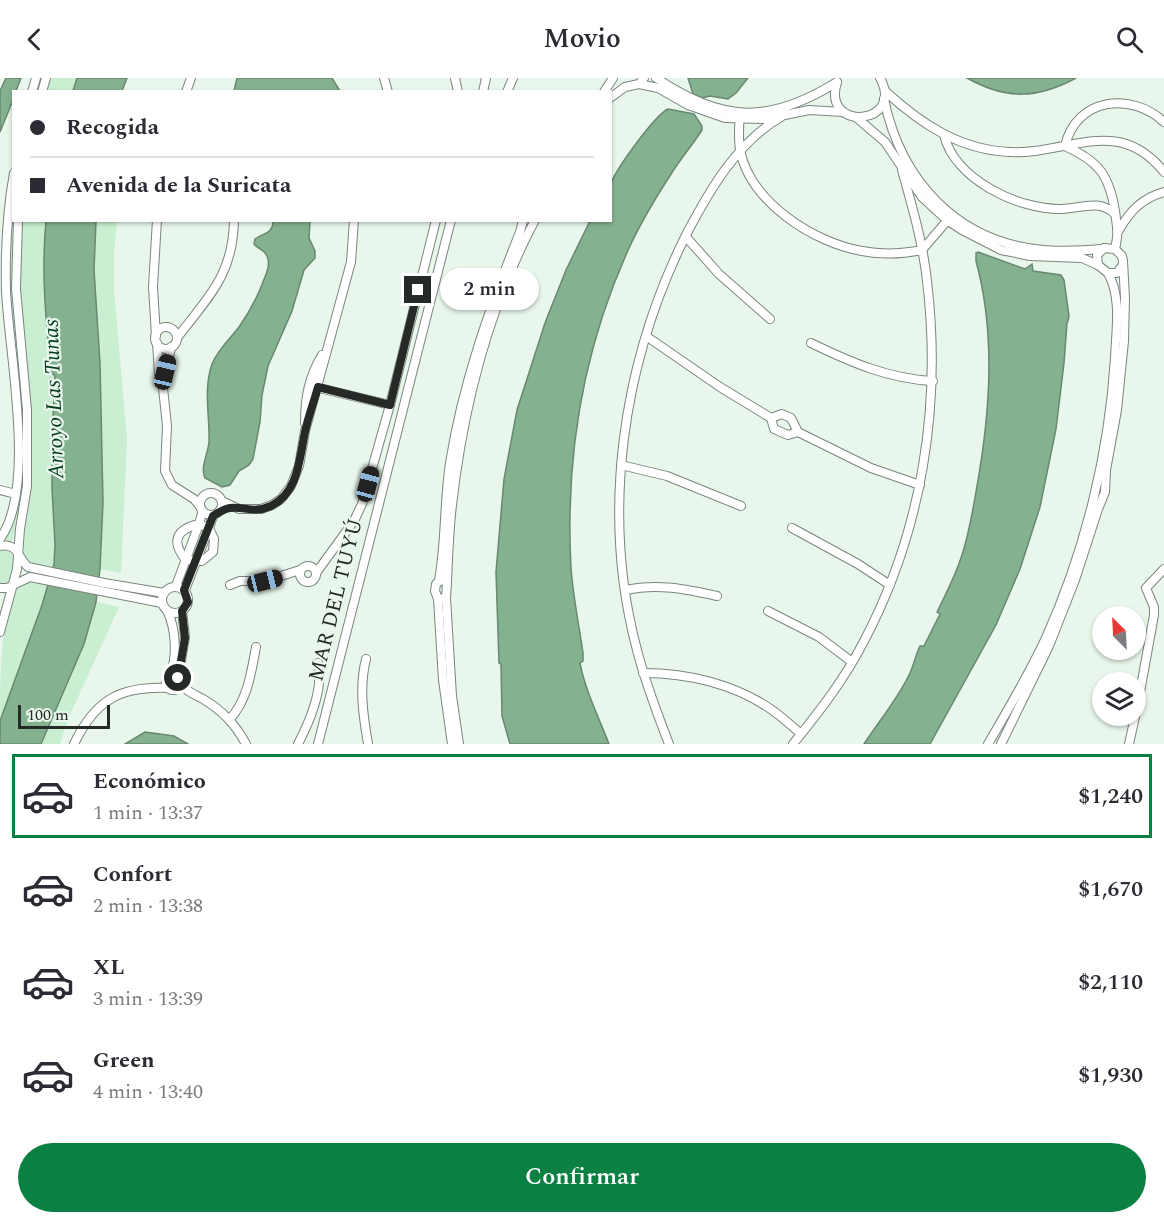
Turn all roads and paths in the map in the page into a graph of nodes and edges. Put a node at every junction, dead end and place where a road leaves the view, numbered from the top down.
1 (615, 78) edge
2 (656, 78) edge
3 (838, 80) edge
4 (641, 81) edge
5 (884, 86) edge
6 (625, 87) junction
7 (606, 90) edge
8 (612, 97) edge
9 (843, 112) junction
10 (740, 116) junction
11 (781, 117) junction
12 (857, 118) junction
13 (1164, 122) edge
14 (944, 135) junction
15 (1065, 146) junction
16 (740, 150) junction
17 (902, 170) junction
18 (1164, 172) edge
19 (12, 189) edge
20 (1164, 192) edge
21 (1115, 214) junction
22 (950, 218) junction
23 (18, 222) edge
24 (157, 222) edge
25 (234, 222) edge
26 (355, 222) edge
27 (436, 222) edge
28 (449, 222) edge
29 (522, 223) edge
30 (533, 223) edge
31 (1119, 230) junction
32 (686, 237) junction
33 (1104, 248) junction
34 (1115, 249) junction
35 (922, 250) junction
36 (1098, 265) junction
37 (1122, 266) junction
38 (508, 271) junction
39 (1108, 273) junction
40 (154, 316) junction
41 (770, 319) dead end
42 (186, 325) junction
43 (167, 328) junction
44 (646, 336) junction
45 (177, 338) junction
46 (156, 340) junction
47 (1120, 341) junction
48 (811, 343) dead end
49 (171, 347) junction
50 (327, 347) junction
51 (933, 381) junction
52 (308, 385) junction
53 (318, 387) junction
54 (163, 388) junction
55 (390, 405) junction
56 (1114, 410) junction
57 (771, 418) junction
58 (305, 431) junction
59 (798, 432) junction
60 (621, 465) junction
61 (1106, 481) junction
62 (1096, 482) junction
63 (920, 485) junction
64 (0, 490) edge
65 (16, 494) junction
66 (187, 494) junction
67 (1093, 494) junction
68 (203, 496) junction
69 (1102, 499) junction
70 (222, 501) junction
71 (741, 506) dead end
72 (232, 507) junction
73 (201, 509) junction
74 (216, 514) junction
75 (199, 524) junction
76 (209, 528) junction
77 (792, 528) dead end
78 (0, 539) edge
79 (0, 546) edge
80 (332, 549) junction
81 (18, 552) junction
82 (186, 560) junction
83 (195, 562) junction
84 (304, 568) junction
85 (1164, 569) edge
86 (316, 573) junction
87 (43, 575) junction
88 (282, 576) junction
89 (1072, 579) junction
90 (304, 581) junction
91 (443, 581) junction
92 (13, 584) junction
93 (230, 585) dead end
94 (890, 585) junction
95 (176, 586) junction
96 (103, 587) junction
97 (0, 588) edge
98 (184, 590) junction
99 (626, 590) junction
100 (164, 593) junction
101 (717, 596) dead end
102 (442, 598) junction
103 (165, 607) junction
104 (182, 611) junction
105 (768, 611) dead end
106 (0, 632) edge
107 (185, 642) junction
108 (174, 644) junction
109 (444, 644) junction
110 (256, 647) dead end
111 (366, 659) dead end
112 (1039, 659) junction
113 (852, 662) junction
114 (318, 663) dead end
115 (644, 673) junction
116 (173, 682) junction
117 (230, 719) junction
118 (801, 734) junction
119 (994, 734) junction
120 (1002, 742) edge
121 (74, 744) edge
122 (246, 744) edge
123 (298, 744) edge
124 (318, 744) edge
125 (368, 744) edge
126 (452, 744) edge
127 (459, 744) edge
128 (669, 744) edge
129 (793, 744) edge
130 (988, 744) edge
131 (1129, 744) edge

1 - 6 street
1 - 7 street
2 - 10 street
3 - 9 street
3 - 10 street
4 - 6 street
4 - 10 street
5 - 12 street
5 - 14 street
5 - 22 street
6 - 8 street
9 - 11 street
9 - 12 street
10 - 11 street
10 - 16 street
11 - 16 street
12 - 17 street
13 - 15 street
14 - 15 street
14 - 21 street
15 - 18 street
15 - 21 street
16 - 32 street
16 - 35 street
17 - 22 street
17 - 35 street
19 - 65 street
20 - 31 street
21 - 31 street
22 - 33 street
22 - 35 street
22 - 36 street
23 - 81 street
24 - 40 street
25 - 42 street
26 - 50 street
27 - 55 street
28 - 124 street, MAR DEL TUYÚ
29 - 30 street
29 - 38 street
30 - 38 street
31 - 34 street
32 - 41 street
32 - 44 street
33 - 34 street
33 - 36 street
34 - 37 street
35 - 51 street
36 - 39 street
37 - 39 street
37 - 47 street
38 - 91 street
39 - 47 street
40 - 43 street
40 - 46 street
42 - 43 street
42 - 45 street
43 - 45 street
43 - 46 street
44 - 57 street
44 - 60 street
45 - 49 street
46 - 49 street
46 - 54 street
47 - 56 street
48 - 51 street
49 - 54 street
50 - 52 street
50 - 53 street
51 - 63 street
52 - 53 street
52 - 58 street
53 - 55 street
53 - 58 street
54 - 66 street
55 - 80 street
56 - 61 street
56 - 62 street
57 - 59 street
57 - 59 street
58 - 72 street
59 - 63 street
60 - 71 street
60 - 99 street
61 - 62 street
61 - 69 street
62 - 67 street
63 - 94 street
64 - 65 street
65 - 78 street
66 - 68 street
66 - 73 street
67 - 69 street
67 - 89 street
68 - 70 street
68 - 73 street
69 - 89 street
70 - 72 street
70 - 74 street
72 - 74 street
73 - 74 street
73 - 75 street
74 - 76 street
75 - 76 street
75 - 82 street
75 - 82 street
76 - 83 street
76 - 83 street
77 - 94 street
79 - 81 street
80 - 84 street
80 - 86 street
81 - 87 street
81 - 92 street
82 - 83 street
82 - 95 street
83 - 98 street
84 - 86 street
84 - 88 street
84 - 90 street
85 - 131 street
86 - 90 street
87 - 92 street
87 - 96 street
88 - 90 street
88 - 93 street
89 - 112 street
91 - 102 street
91 - 102 street
92 - 97 street
92 - 106 street
94 - 113 street
95 - 98 street
95 - 100 street
96 - 100 street
96 - 103 street
98 - 104 street
99 - 101 street
99 - 115 street
100 - 103 street
102 - 109 street
103 - 104 street
103 - 108 street
104 - 107 street
105 - 113 street
107 - 108 street
107 - 116 street
108 - 116 street
109 - 126 street
109 - 127 street
110 - 117 street
111 - 125 street
112 - 119 street
112 - 120 street
113 - 118 street
114 - 123 street
115 - 118 street
115 - 128 street
116 - 117 street
116 - 121 street
117 - 122 street
118 - 129 street
119 - 120 street
119 - 130 street

